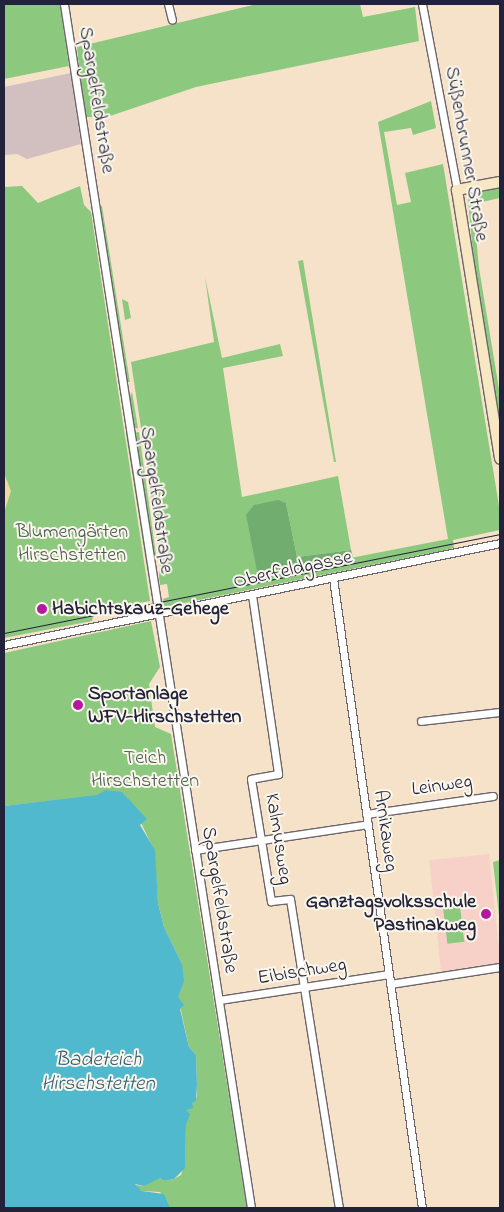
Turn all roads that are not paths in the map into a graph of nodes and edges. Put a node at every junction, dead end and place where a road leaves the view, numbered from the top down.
1 (64, 4) edge
2 (168, 4) edge
3 (422, 4) edge
4 (172, 20) dead end
5 (500, 182) edge
6 (457, 190) junction
7 (500, 459) edge
8 (500, 544) edge
9 (333, 578) junction
10 (252, 595) junction
11 (157, 614) junction
12 (4, 645) edge
13 (500, 712) edge
14 (421, 721) dead end
15 (493, 796) dead end
16 (366, 814) junction
17 (368, 824) junction
18 (261, 841) junction
19 (195, 850) junction
20 (500, 967) edge
21 (389, 974) junction
22 (390, 984) junction
23 (305, 989) junction
24 (220, 1000) junction
25 (251, 1208) edge
26 (339, 1208) edge
27 (422, 1208) edge

1 - 11 street, Spargelfeldstraße
2 - 4 street
3 - 6 street, Süßenbrunner Straße
5 - 6 street
6 - 7 street, Süßenbrunner Straße
8 - 9 street, Oberfeldgasse
9 - 10 street, Oberfeldgasse
9 - 16 street, Arnikaweg
10 - 11 street, Oberfeldgasse
10 - 18 street, Kalmusweg
11 - 12 street, Oberfeldgasse
11 - 19 street, Spargelfeldstraße
13 - 14 street
15 - 16 street, Leinweg
16 - 17 street, Arnikaweg
17 - 18 street
17 - 21 street, Arnikaweg
18 - 19 street
18 - 23 street, Kalmusweg
19 - 24 street, Spargelfeldstraße
20 - 22 street
21 - 22 street, Arnikaweg
21 - 23 street, Eibischweg
22 - 27 street, Arnikaweg
23 - 24 street, Eibischweg
23 - 26 street, Kalmusweg
24 - 25 street, Spargelfeldstraße

